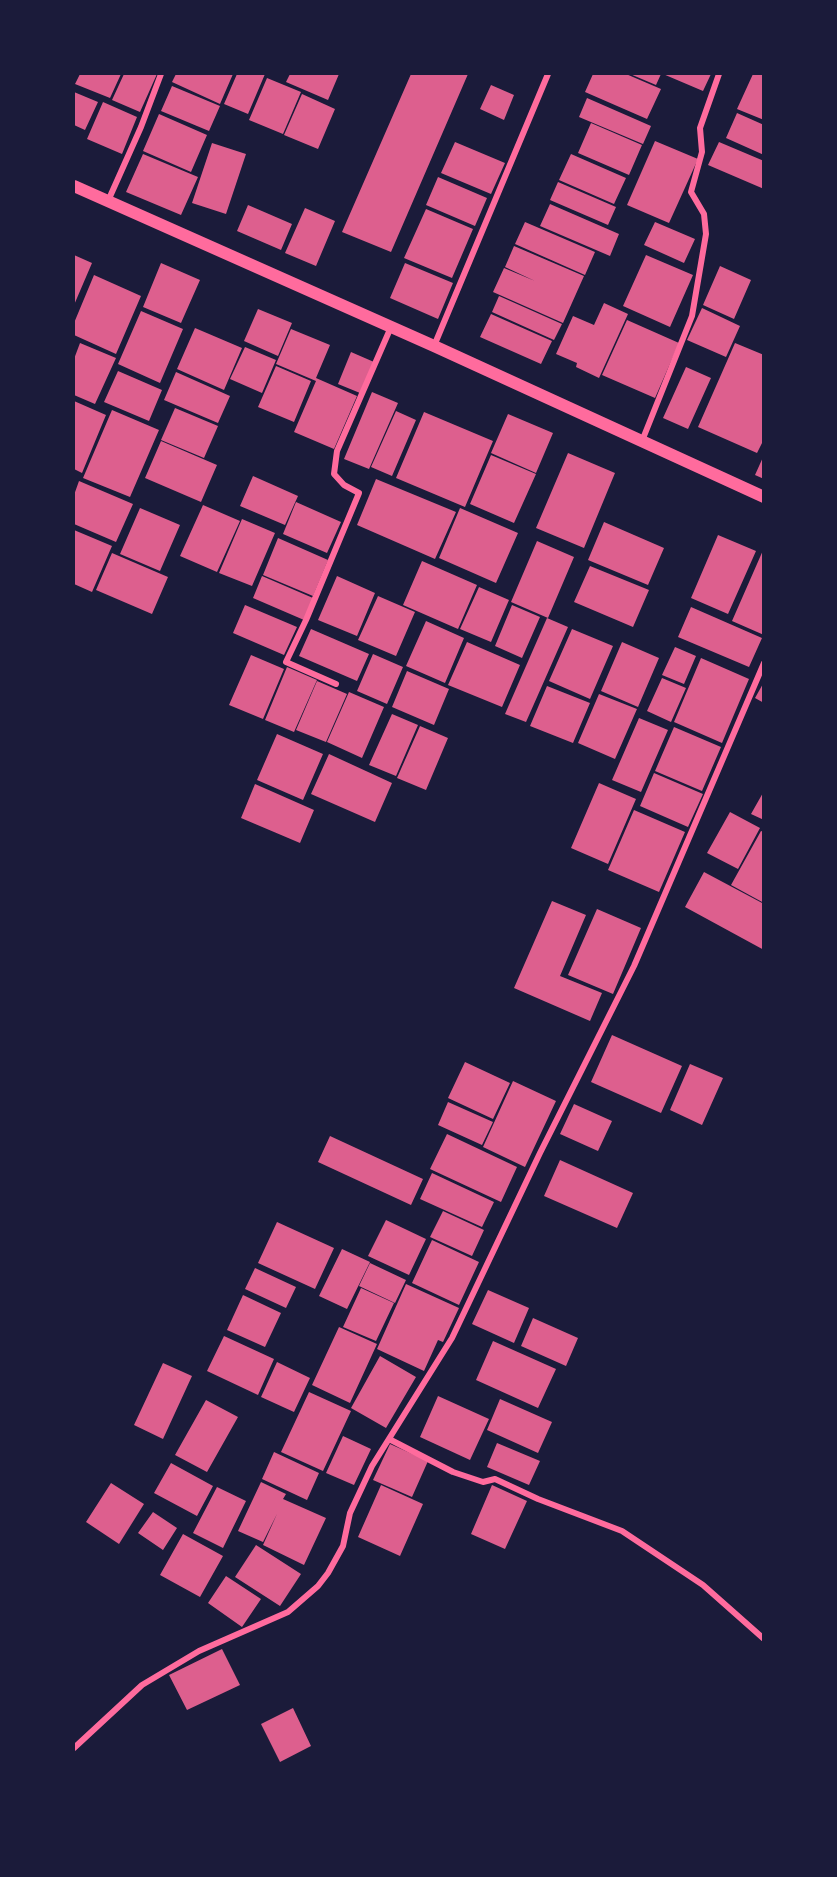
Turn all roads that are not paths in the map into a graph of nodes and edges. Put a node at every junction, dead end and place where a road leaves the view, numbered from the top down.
1 (160, 74) edge
2 (548, 74) edge
3 (719, 74) edge
4 (74, 186) edge
5 (107, 201) junction
6 (391, 327) junction
7 (434, 346) junction
8 (642, 441) junction
9 (764, 497) edge
10 (764, 663) edge
11 (336, 684) dead end
12 (389, 1438) junction
13 (764, 1639) edge
14 (74, 1748) edge

1 - 5 street
2 - 7 street
3 - 8 street
4 - 5 main road
5 - 6 main road
6 - 7 main road
6 - 11 street
7 - 8 main road
8 - 9 main road
10 - 12 street
12 - 13 street
12 - 14 street

